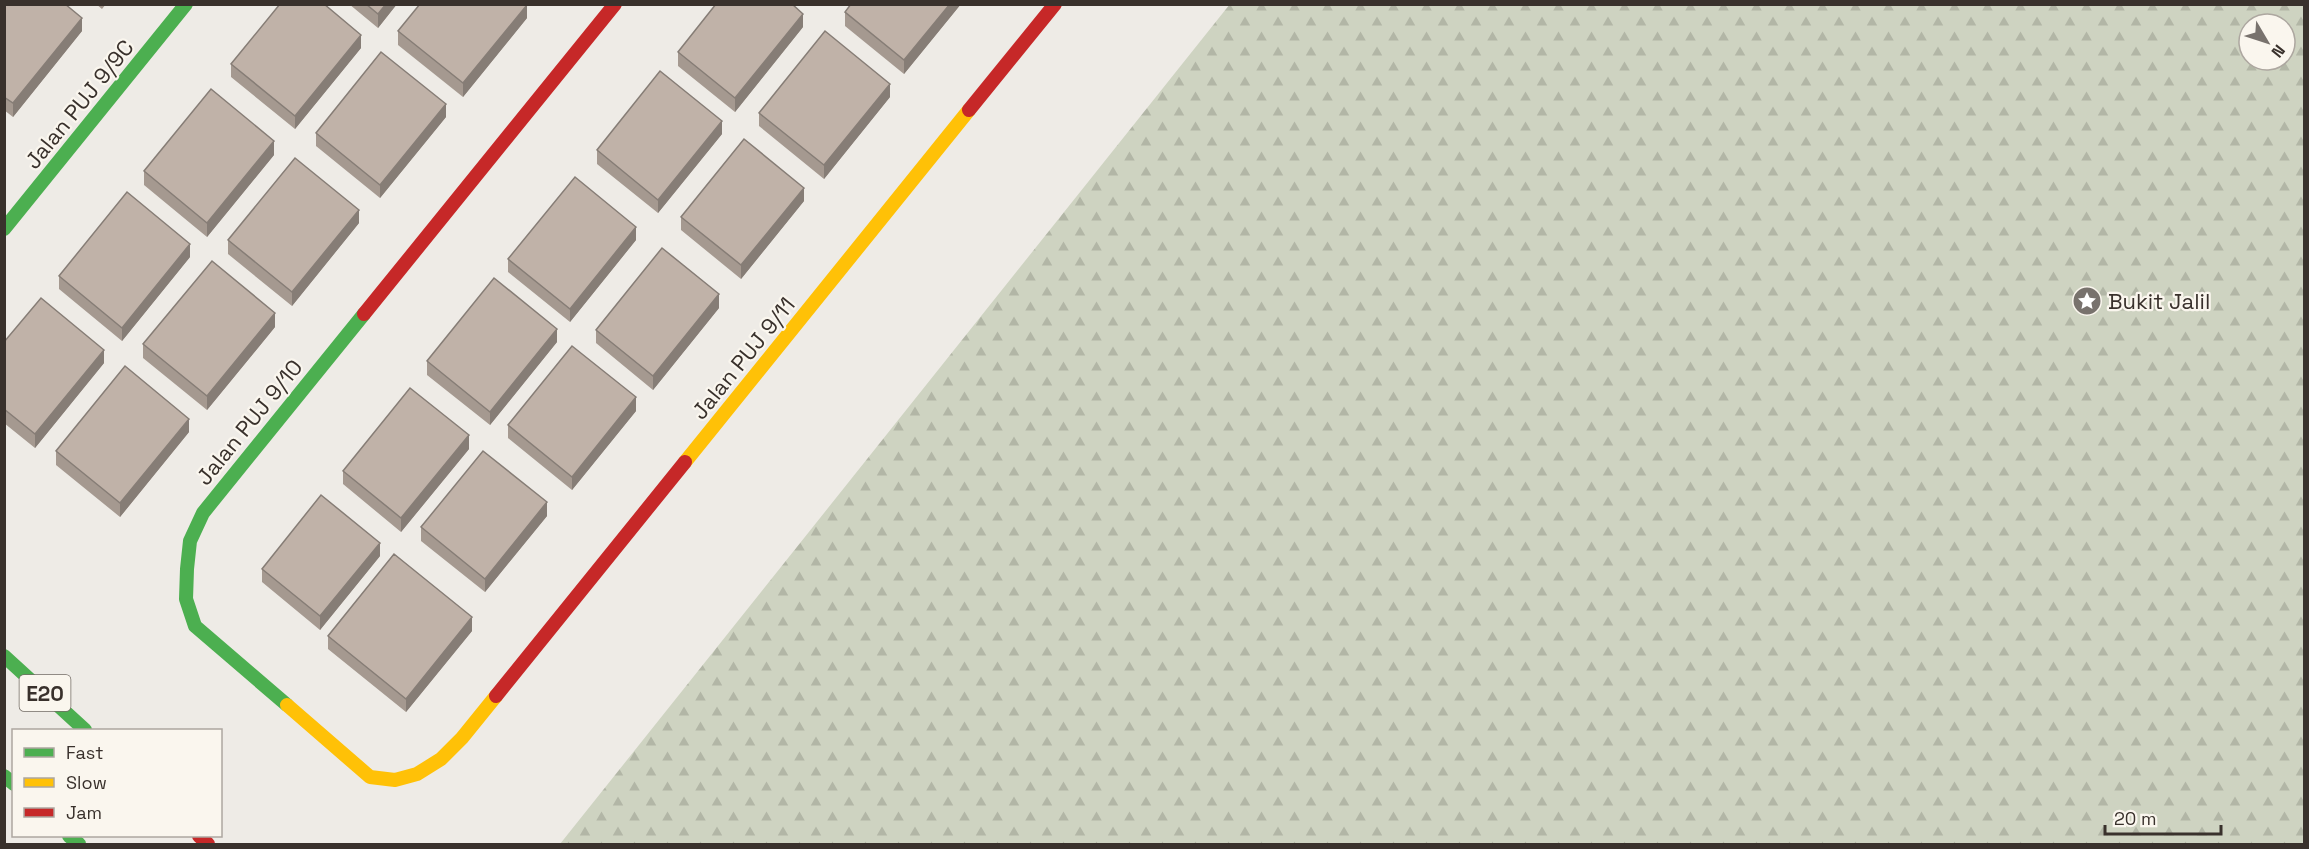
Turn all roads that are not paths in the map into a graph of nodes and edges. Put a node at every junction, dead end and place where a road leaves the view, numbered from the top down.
1 (186, 4) edge
2 (615, 4) edge
3 (1055, 4) edge
4 (4, 229) edge
5 (4, 656) edge
6 (84, 729) edge
7 (462, 738) joint

1 - 4 main road, Jalan PUJ 9/9C
2 - 7 main road, Jalan PUJ 9/10
3 - 7 main road, Jalan PUJ 9/11
5 - 6 main road, E20

